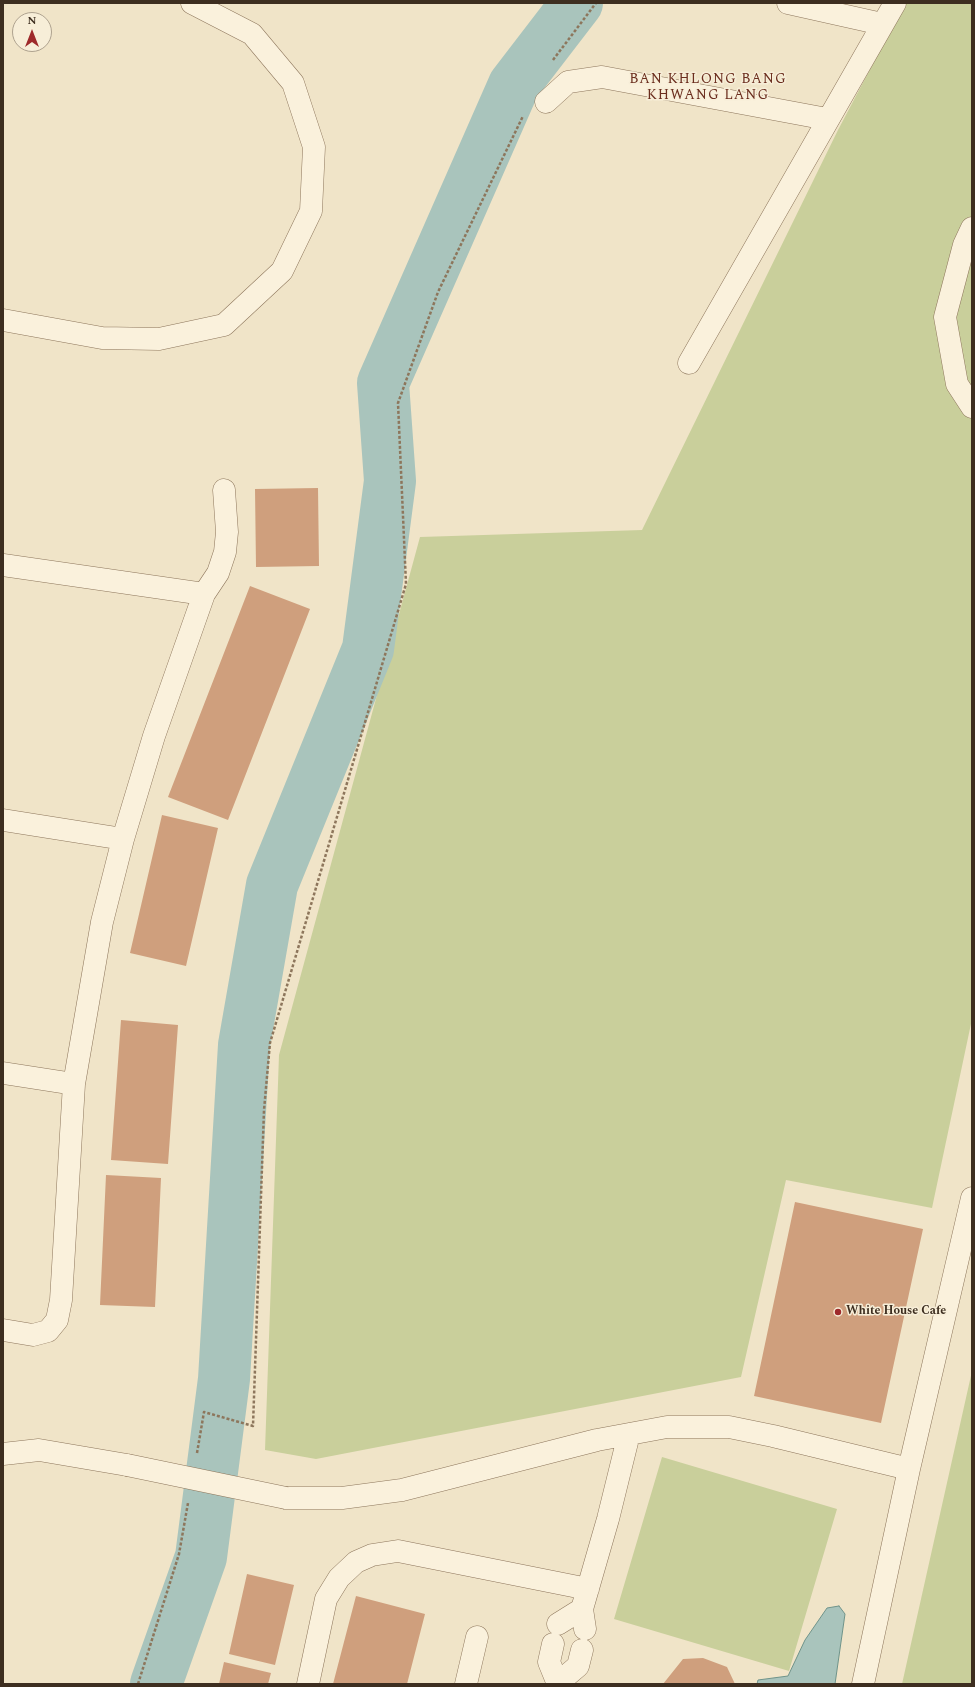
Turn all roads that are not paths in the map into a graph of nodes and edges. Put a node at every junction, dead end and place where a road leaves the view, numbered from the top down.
1 (192, 3) edge
2 (788, 3) edge
3 (895, 3) edge
4 (882, 24) junction
5 (546, 102) dead end
6 (827, 119) junction
7 (972, 228) edge
8 (3, 320) edge
9 (689, 363) dead end
10 (972, 407) edge
11 (224, 490) dead end
12 (3, 565) edge
13 (204, 594) junction
14 (3, 820) edge
15 (123, 839) junction
16 (3, 1074) edge
17 (74, 1084) junction
18 (972, 1198) edge
19 (3, 1330) edge
20 (629, 1434) junction
21 (3, 1454) edge
22 (909, 1469) junction
23 (584, 1619) junction
24 (477, 1637) dead end
25 (308, 1684) edge
26 (466, 1684) edge
27 (558, 1684) edge
28 (863, 1684) edge

1 - 8 street
2 - 4 street
3 - 4 street
4 - 6 street
5 - 6 street
6 - 9 street
7 - 10 street
11 - 13 street
12 - 13 street
13 - 15 street
14 - 15 street
15 - 17 street
16 - 17 street
17 - 19 street
18 - 22 street
20 - 21 street, bridge
20 - 22 street
20 - 23 street
22 - 28 street
23 - 25 street
23 - 27 street
23 - 27 street
24 - 26 street

